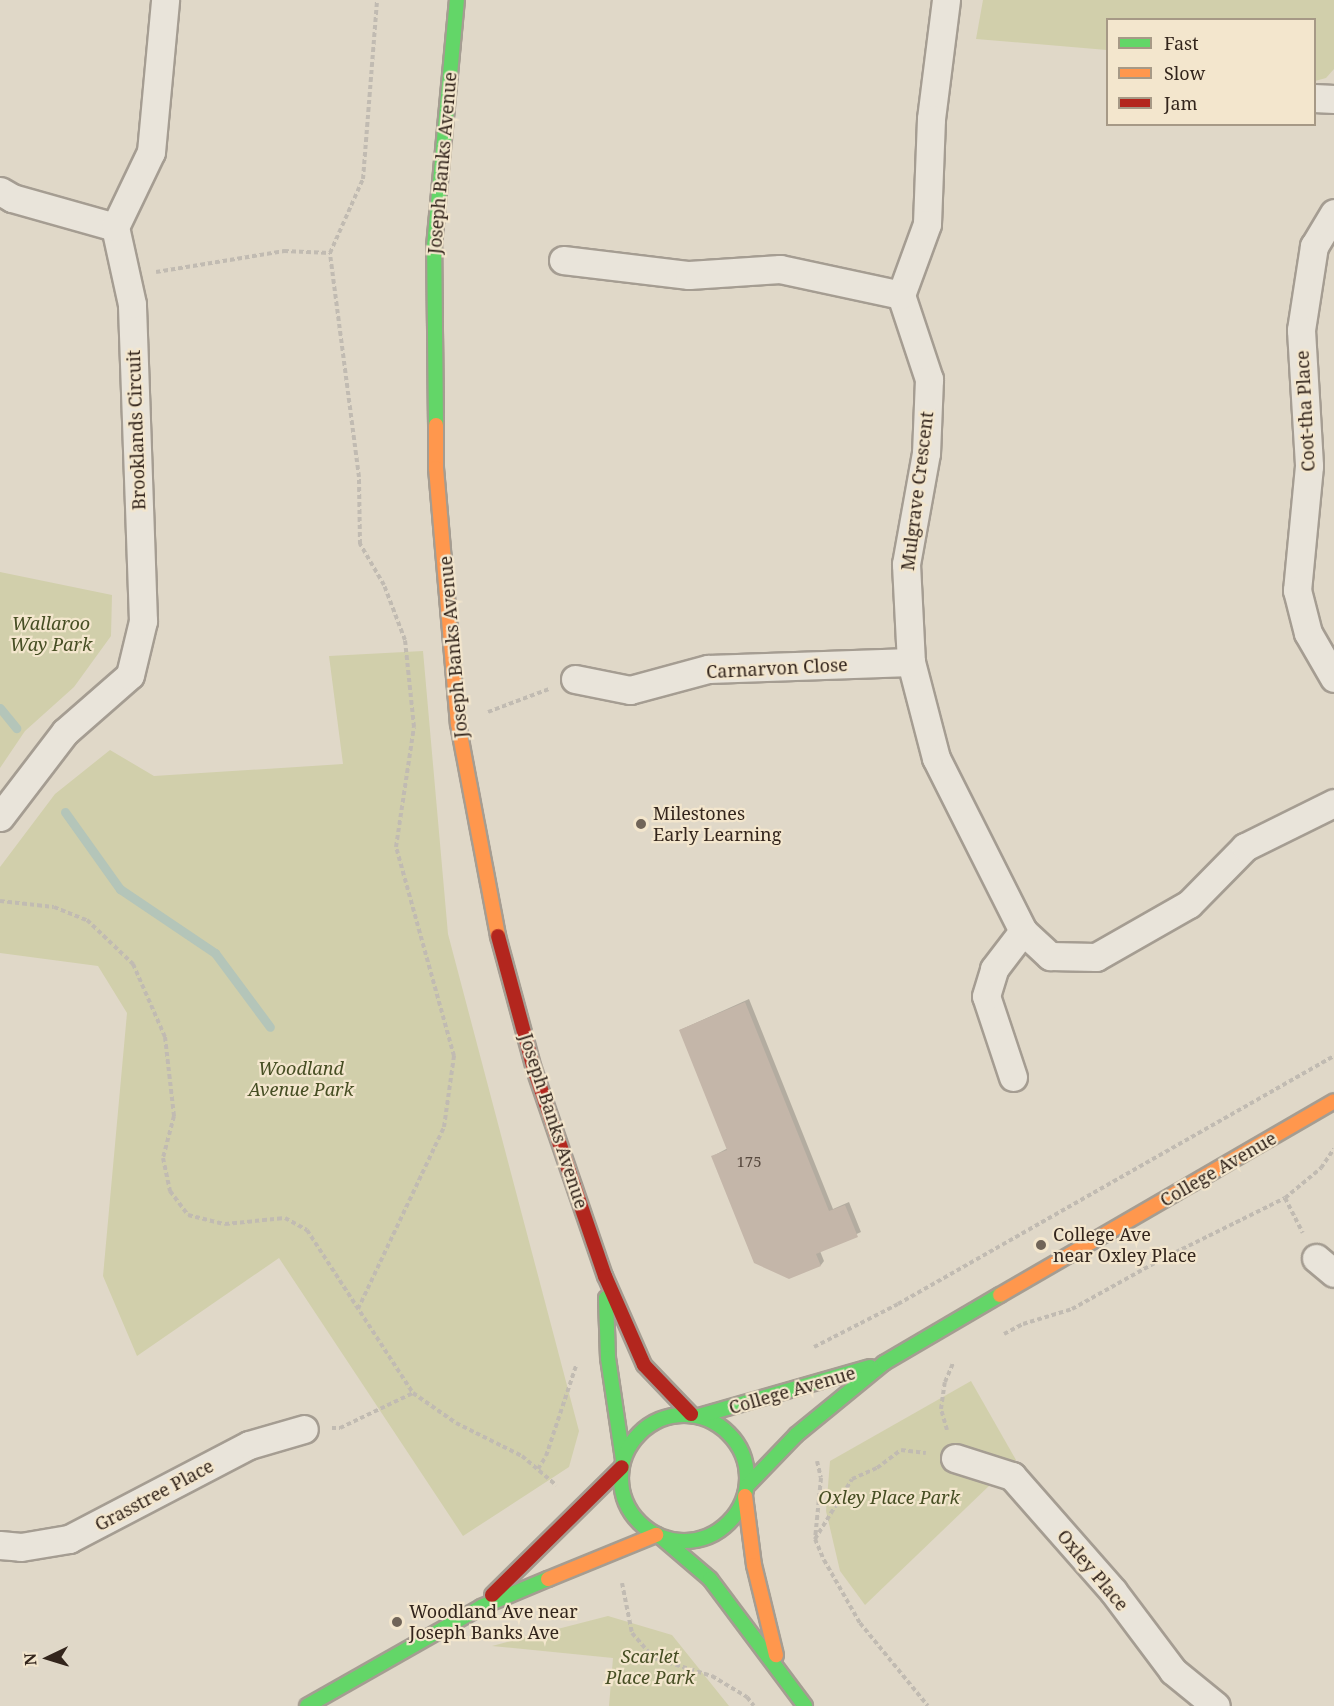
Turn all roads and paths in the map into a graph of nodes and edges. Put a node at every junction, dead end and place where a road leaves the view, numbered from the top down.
1 (165, 0) edge
2 (377, 0) edge
3 (457, 0) edge
4 (946, 0) edge
5 (1316, 98) edge
6 (1334, 99) edge
7 (0, 191) edge
8 (1334, 213) edge
9 (115, 227) junction
10 (330, 253) junction
11 (563, 260) dead end
12 (126, 277) junction
13 (901, 295) junction
14 (911, 662) junction
15 (1334, 678) edge
16 (575, 679) joint
17 (458, 724) junction
18 (1334, 803) edge
19 (0, 817) edge
20 (0, 901) edge
21 (1023, 931) junction
22 (1334, 1056) edge
23 (1013, 1077) dead end
24 (1334, 1101) edge
25 (1334, 1149) edge
26 (1285, 1198) junction
27 (1325, 1265) edge
28 (605, 1276) junction
29 (358, 1309) junction
30 (994, 1340) dead end
31 (811, 1349) dead end
32 (608, 1358) junction
33 (954, 1360) dead end
34 (884, 1363) junction
35 (413, 1394) junction
36 (695, 1415) junction
37 (304, 1429) joint
38 (796, 1435) junction
39 (955, 1458) junction
40 (623, 1464) junction
41 (538, 1469) junction
42 (746, 1491) junction
43 (580, 1506) junction
44 (659, 1536) junction
45 (816, 1539) junction
46 (0, 1545) edge
47 (614, 1550) junction
48 (481, 1607) junction
49 (779, 1668) junction
50 (307, 1706) edge
51 (754, 1706) edge
52 (805, 1706) edge
53 (928, 1706) edge
54 (1216, 1706) edge

1 - 9 street
2 - 10 path
3 - 17 street, Joseph Banks Avenue
4 - 13 street
5 - 6 street
7 - 9 street
8 - 15 street, Coot-tha Place
9 - 12 street, Brooklands Circuit
10 - 12 path
10 - 29 path
11 - 13 street
12 - 19 street, Brooklands Circuit
13 - 14 street, Mulgrave Crescent
14 - 16 street, Carnarvon Close
14 - 21 street, Mulgrave Crescent
16 - 17 path
17 - 28 street, Joseph Banks Avenue
18 - 21 street, Mulgrave Crescent
20 - 29 path
21 - 23 street
22 - 31 path
24 - 34 street, College Avenue
25 - 26 path
26 - 27 path
26 - 30 path
28 - 32 street, Joseph Banks Avenue
28 - 36 street, Joseph Banks Avenue
29 - 35 path
32 - 40 street, Joseph Banks Avenue
32 - 41 path
33 - 39 path
34 - 36 street, College Avenue
34 - 38 street, College Avenue
35 - 37 path
35 - 41 path
36 - 40 street
36 - 42 street
37 - 46 street, Grasstree Place
38 - 42 street, College Avenue
38 - 45 path
39 - 45 path
39 - 54 street, Oxley Place
40 - 43 street
40 - 44 street
41 - 43 path
42 - 44 street
42 - 49 street
43 - 48 street
44 - 47 street
44 - 49 street
45 - 53 path
47 - 48 street
47 - 51 path
48 - 50 street
49 - 52 street

